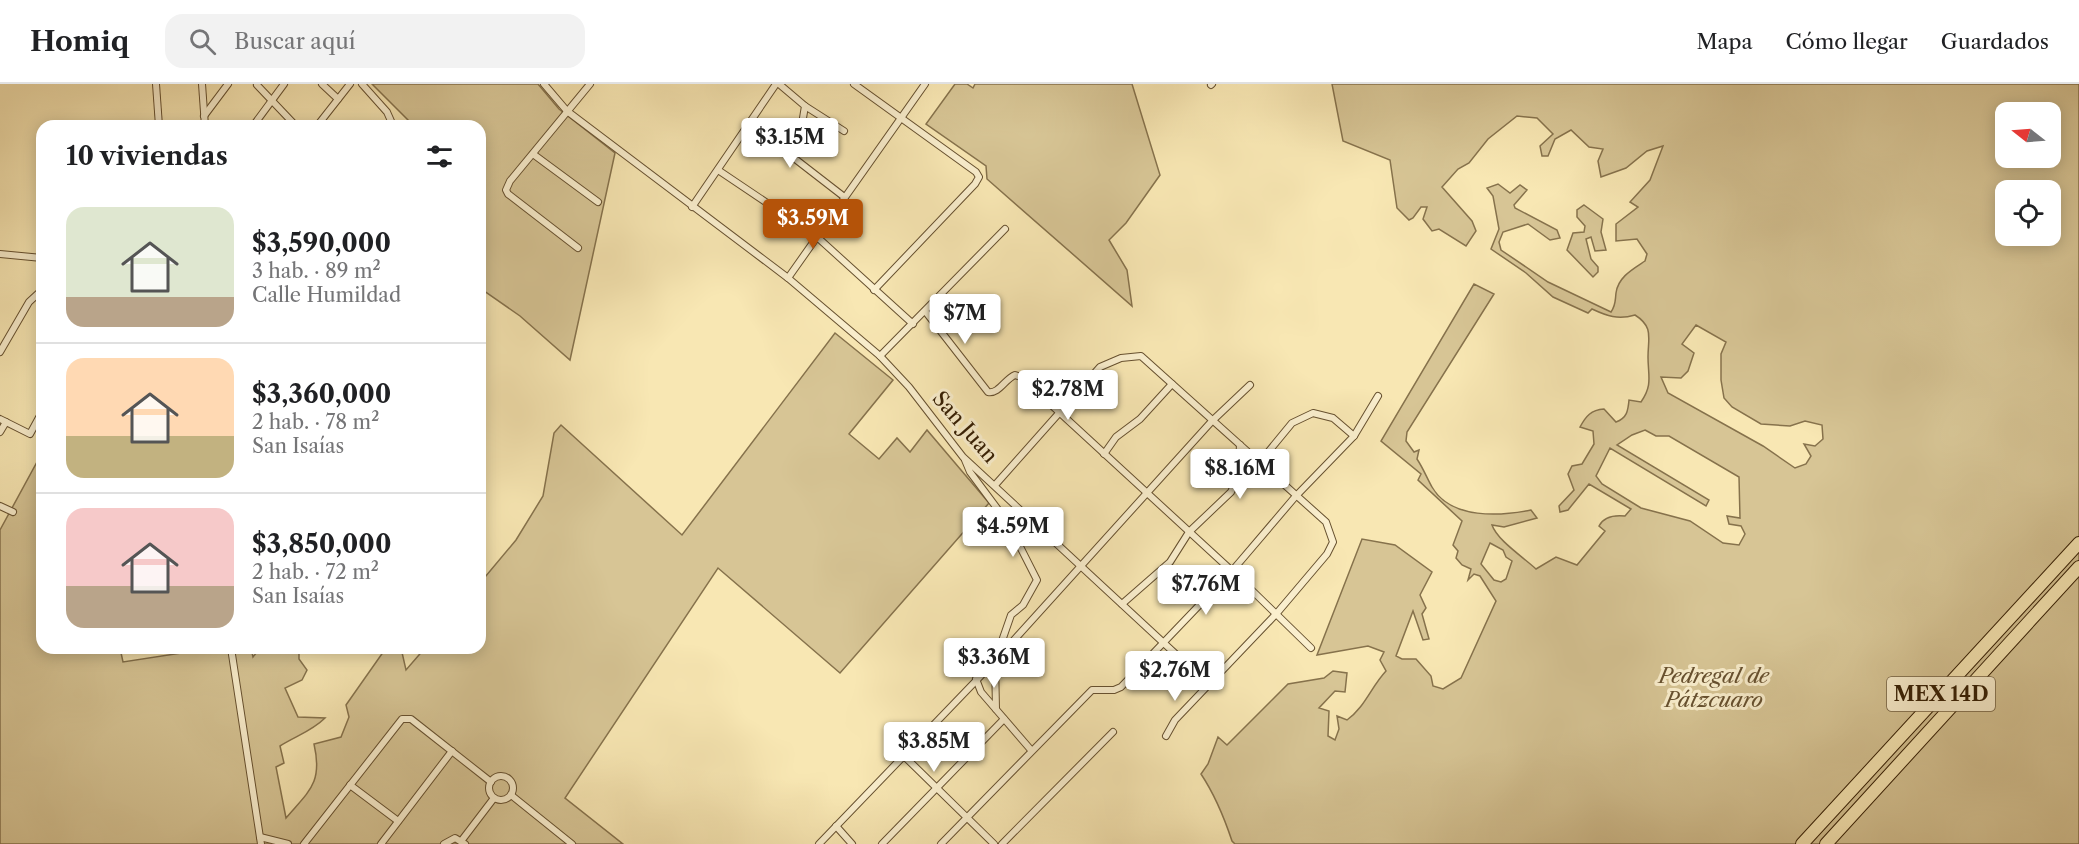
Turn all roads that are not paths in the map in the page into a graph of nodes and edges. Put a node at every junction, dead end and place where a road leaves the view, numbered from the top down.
1 (156, 84) edge
2 (202, 84) edge
3 (228, 84) edge
4 (284, 84) edge
5 (322, 84) edge
6 (350, 84) edge
7 (362, 84) edge
8 (544, 84) edge
9 (590, 84) edge
10 (778, 84) edge
11 (924, 84) edge
12 (257, 85) edge
13 (859, 85) edge
14 (338, 99) junction
15 (271, 100) junction
16 (805, 106) junction
17 (567, 111) junction
18 (204, 117) junction
19 (901, 119) junction
20 (159, 120) edge
21 (204, 120) edge
22 (257, 120) edge
23 (290, 120) edge
24 (322, 120) edge
25 (388, 120) edge
26 (748, 126) junction
27 (844, 131) dead end
28 (781, 148) junction
29 (534, 154) junction
30 (718, 170) junction
31 (843, 196) junction
32 (598, 202) dead end
33 (692, 207) junction
34 (1005, 230) dead end
35 (816, 236) junction
36 (578, 248) dead end
37 (0, 254) edge
38 (36, 257) edge
39 (788, 278) junction
40 (874, 290) junction
41 (36, 296) edge
42 (925, 311) junction
43 (913, 324) junction
44 (0, 352) edge
45 (880, 356) junction
46 (1172, 384) junction
47 (1250, 385) dead end
48 (1378, 396) dead end
49 (1060, 411) junction
50 (3, 421) edge
51 (1212, 421) junction
52 (36, 423) edge
53 (0, 432) edge
54 (1354, 436) junction
55 (1240, 445) junction
56 (1104, 453) junction
57 (963, 456) junction
58 (1260, 462) junction
59 (996, 484) junction
60 (1148, 493) junction
61 (1295, 496) junction
62 (0, 506) edge
63 (13, 512) dead end
64 (1189, 532) junction
65 (2079, 543) edge
66 (1082, 566) junction
67 (2079, 567) edge
68 (1232, 571) junction
69 (1122, 604) junction
70 (1277, 613) junction
71 (1163, 643) junction
72 (1311, 648) dead end
73 (232, 654) edge
74 (994, 661) junction
75 (976, 680) junction
76 (1208, 684) junction
77 (996, 709) junction
78 (1004, 719) junction
79 (1113, 732) dead end
80 (1166, 736) dead end
81 (1031, 750) junction
82 (452, 751) junction
83 (903, 755) junction
84 (491, 782) junction
85 (350, 785) junction
86 (936, 788) junction
87 (511, 795) junction
88 (494, 798) junction
89 (966, 817) junction
90 (398, 821) junction
91 (836, 826) junction
92 (260, 841) edge
93 (463, 842) edge
94 (288, 844) edge
95 (304, 844) edge
96 (381, 844) edge
97 (444, 844) edge
98 (572, 844) edge
99 (819, 844) edge
100 (852, 844) edge
101 (882, 844) edge
102 (941, 844) edge
103 (994, 844) edge
104 (1002, 844) edge
105 (1802, 844) edge
106 (1826, 844) edge

1 - 20 street
2 - 18 street
3 - 18 street
4 - 15 street
5 - 14 street
6 - 14 street
7 - 25 street
8 - 17 street, San Juan
9 - 17 street
10 - 16 street
10 - 26 street
11 - 19 street
12 - 15 street
13 - 19 street
14 - 24 street
15 - 22 street
15 - 23 street
16 - 27 street
16 - 28 street
17 - 29 street
17 - 33 street, San Juan
18 - 21 street
19 - 31 street
19 - 40 street
26 - 28 street
26 - 30 street
28 - 31 street
29 - 32 street
29 - 36 street
30 - 33 street
30 - 35 street
31 - 35 street
33 - 39 street, San Juan
34 - 42 street
35 - 39 street
35 - 40 street
37 - 38 street
39 - 45 street, San Juan
40 - 43 street
41 - 44 street
42 - 43 street
42 - 49 street
43 - 45 street
45 - 57 street, San Juan
46 - 49 street
46 - 51 street
46 - 56 street
47 - 51 street
48 - 54 street
49 - 56 street
49 - 59 street
50 - 52 street
50 - 53 street
51 - 55 street
51 - 60 street
54 - 58 street
54 - 61 street
55 - 58 street
55 - 64 street
56 - 60 street
57 - 59 street, San Juan
57 - 74 street
58 - 61 street
59 - 66 street, San Juan
60 - 64 street
60 - 66 street
61 - 68 street
61 - 70 street
62 - 63 street
64 - 68 street
64 - 69 street
65 - 105 highway, MEX 14D
66 - 69 street, San Juan
66 - 74 street
67 - 106 highway, MEX 14D
68 - 70 street
68 - 71 street
69 - 71 street, San Juan
70 - 72 street
70 - 76 street
71 - 76 street, San Juan
71 - 81 street
73 - 92 street
74 - 75 street
74 - 77 street
75 - 77 street
75 - 83 street
76 - 80 street
77 - 78 street
78 - 81 street
78 - 86 street
79 - 104 street
81 - 89 street
82 - 84 street
82 - 85 street
82 - 90 street
83 - 86 street
83 - 91 street
84 - 87 street
84 - 88 street
85 - 90 street
85 - 95 street
86 - 89 street
86 - 101 street
87 - 88 street
87 - 98 street
88 - 93 street
89 - 102 street
89 - 103 street
90 - 96 street
91 - 99 street
91 - 100 street
92 - 94 street
93 - 97 street

